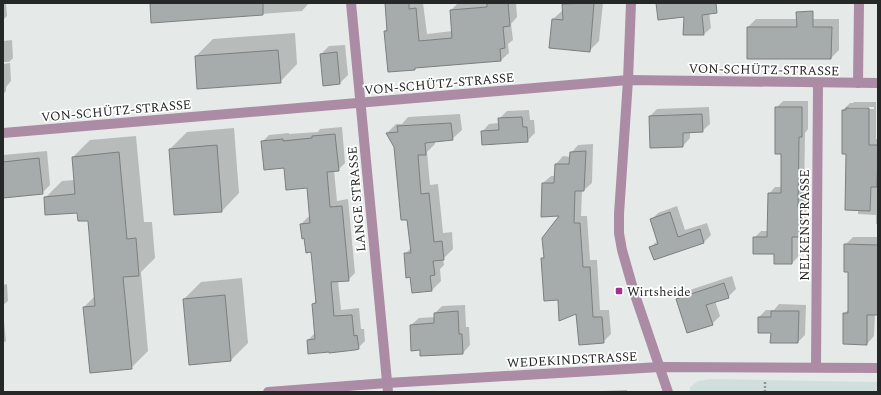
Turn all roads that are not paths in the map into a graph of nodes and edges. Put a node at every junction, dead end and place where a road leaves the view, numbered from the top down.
1 (351, 3) edge
2 (631, 3) edge
3 (858, 3) edge
4 (628, 80) junction
5 (818, 83) junction
6 (858, 83) junction
7 (878, 83) edge
8 (360, 103) junction
9 (3, 133) edge
10 (660, 367) junction
11 (816, 367) junction
12 (878, 368) edge
13 (387, 387) edge
14 (268, 392) edge
15 (668, 392) edge

1 - 8 street, LANGE STRASSE
2 - 4 street
3 - 6 street
4 - 5 street, VON-SCHÜTZ-STRASSE
4 - 8 street, VON-SCHÜTZ-STRASSE
4 - 10 street
5 - 6 street, VON-SCHÜTZ-STRASSE
5 - 11 street, NELKENSTRASSE
6 - 7 street, VON-SCHÜTZ-STRASSE
8 - 9 street, VON-SCHÜTZ-STRASSE
8 - 13 street, LANGE STRASSE
10 - 11 street, WEDEKINDSTRASSE
10 - 13 street, WEDEKINDSTRASSE
10 - 15 street
11 - 12 street, WEDEKINDSTRASSE
13 - 14 street, WEDEKINDSTRASSE

